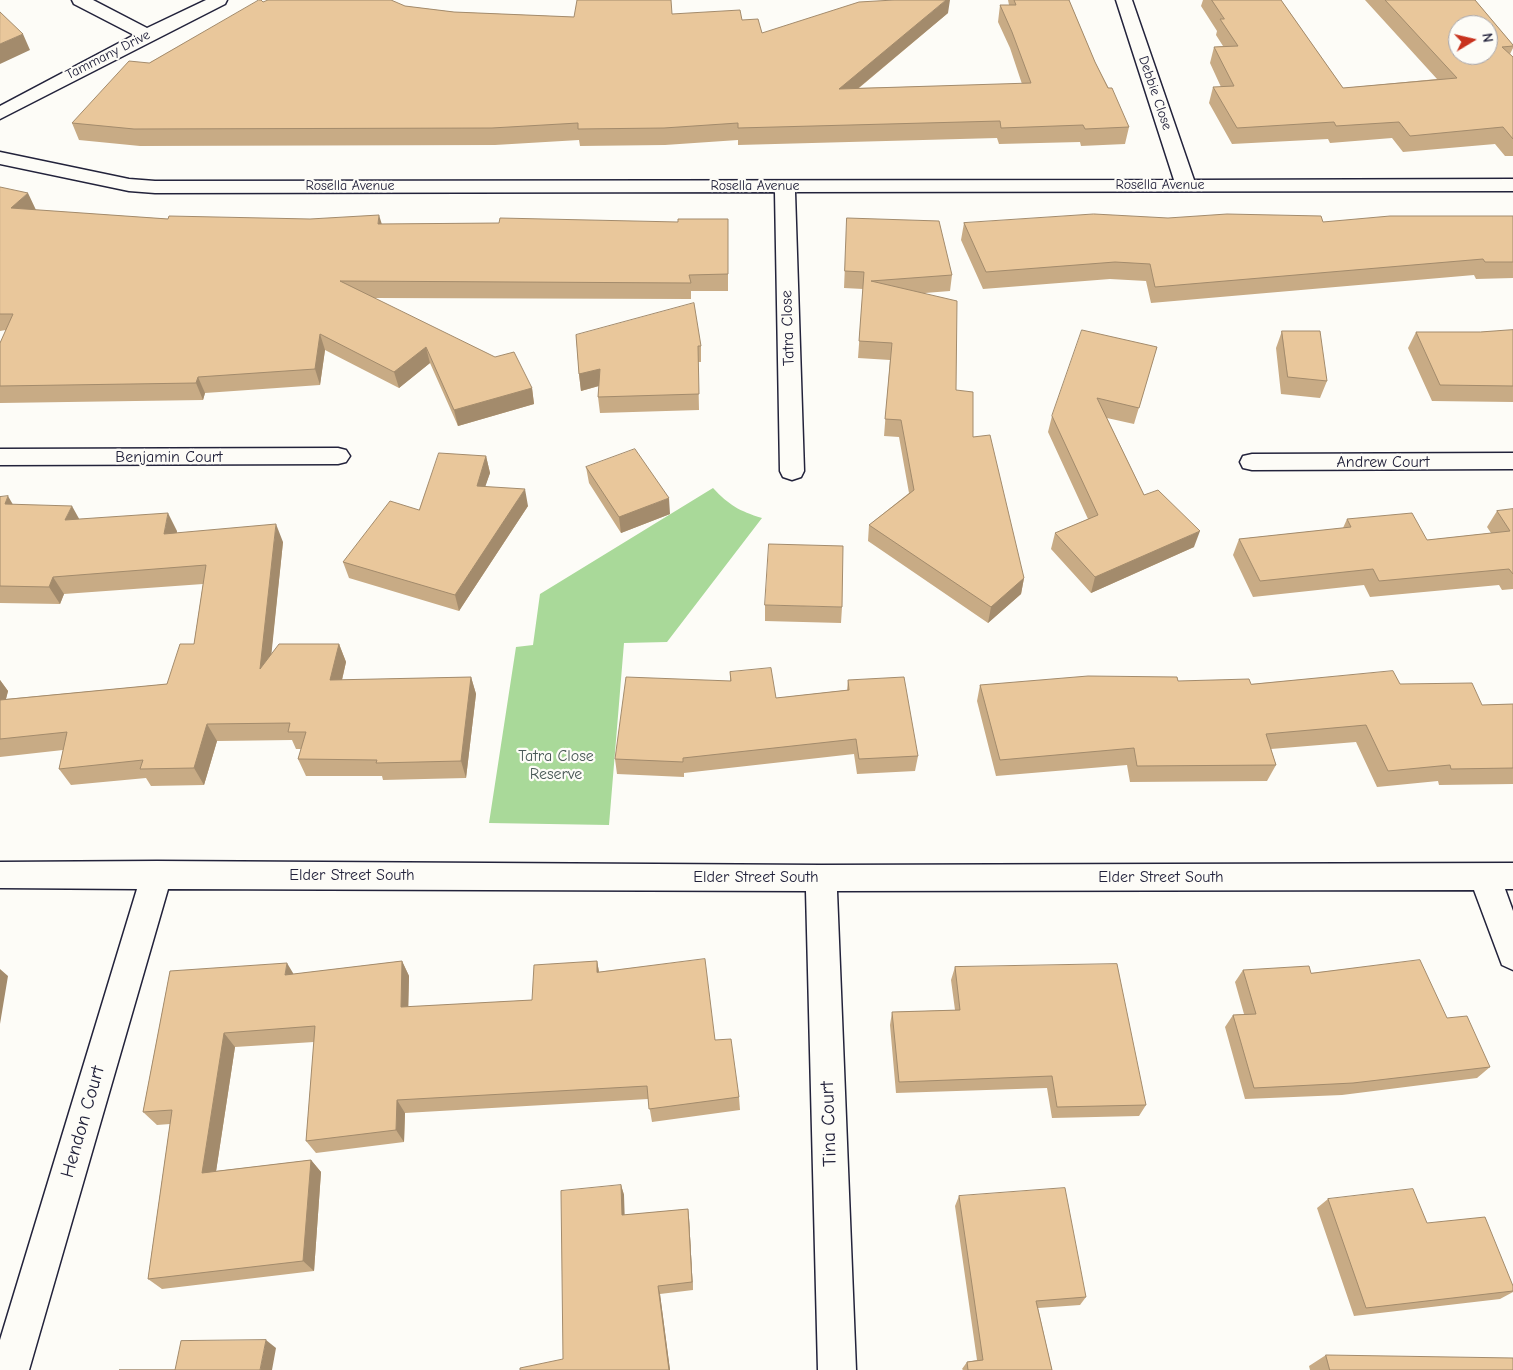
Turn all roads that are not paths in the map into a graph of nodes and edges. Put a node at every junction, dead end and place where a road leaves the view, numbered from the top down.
1 (80, 0) edge
2 (219, 0) edge
3 (1124, 0) edge
4 (147, 35) junction
5 (0, 113) edge
6 (0, 158) edge
7 (1186, 185) junction
8 (1513, 185) edge
9 (785, 186) junction
10 (338, 456) dead end
11 (0, 457) edge
12 (1513, 461) edge
13 (1252, 462) dead end
14 (792, 471) dead end
15 (157, 874) junction
16 (0, 875) edge
17 (1499, 876) edge
18 (821, 878) junction
19 (1513, 954) edge
20 (10, 1370) edge
21 (837, 1370) edge

1 - 4 street
2 - 4 street, Tammany Drive
3 - 7 street, Debbie Close
4 - 5 street, Tammany Drive
6 - 9 street, Rosella Avenue
7 - 8 street, Rosella Avenue
7 - 9 street, Rosella Avenue
9 - 14 street, Tatra Close
10 - 11 street, Benjamin Court
12 - 13 street, Andrew Court
15 - 16 street, Elder Street South
15 - 18 street, Elder Street South
15 - 20 street, Hendon Court
17 - 18 street, Elder Street South
17 - 19 street
18 - 21 street, Tina Court

